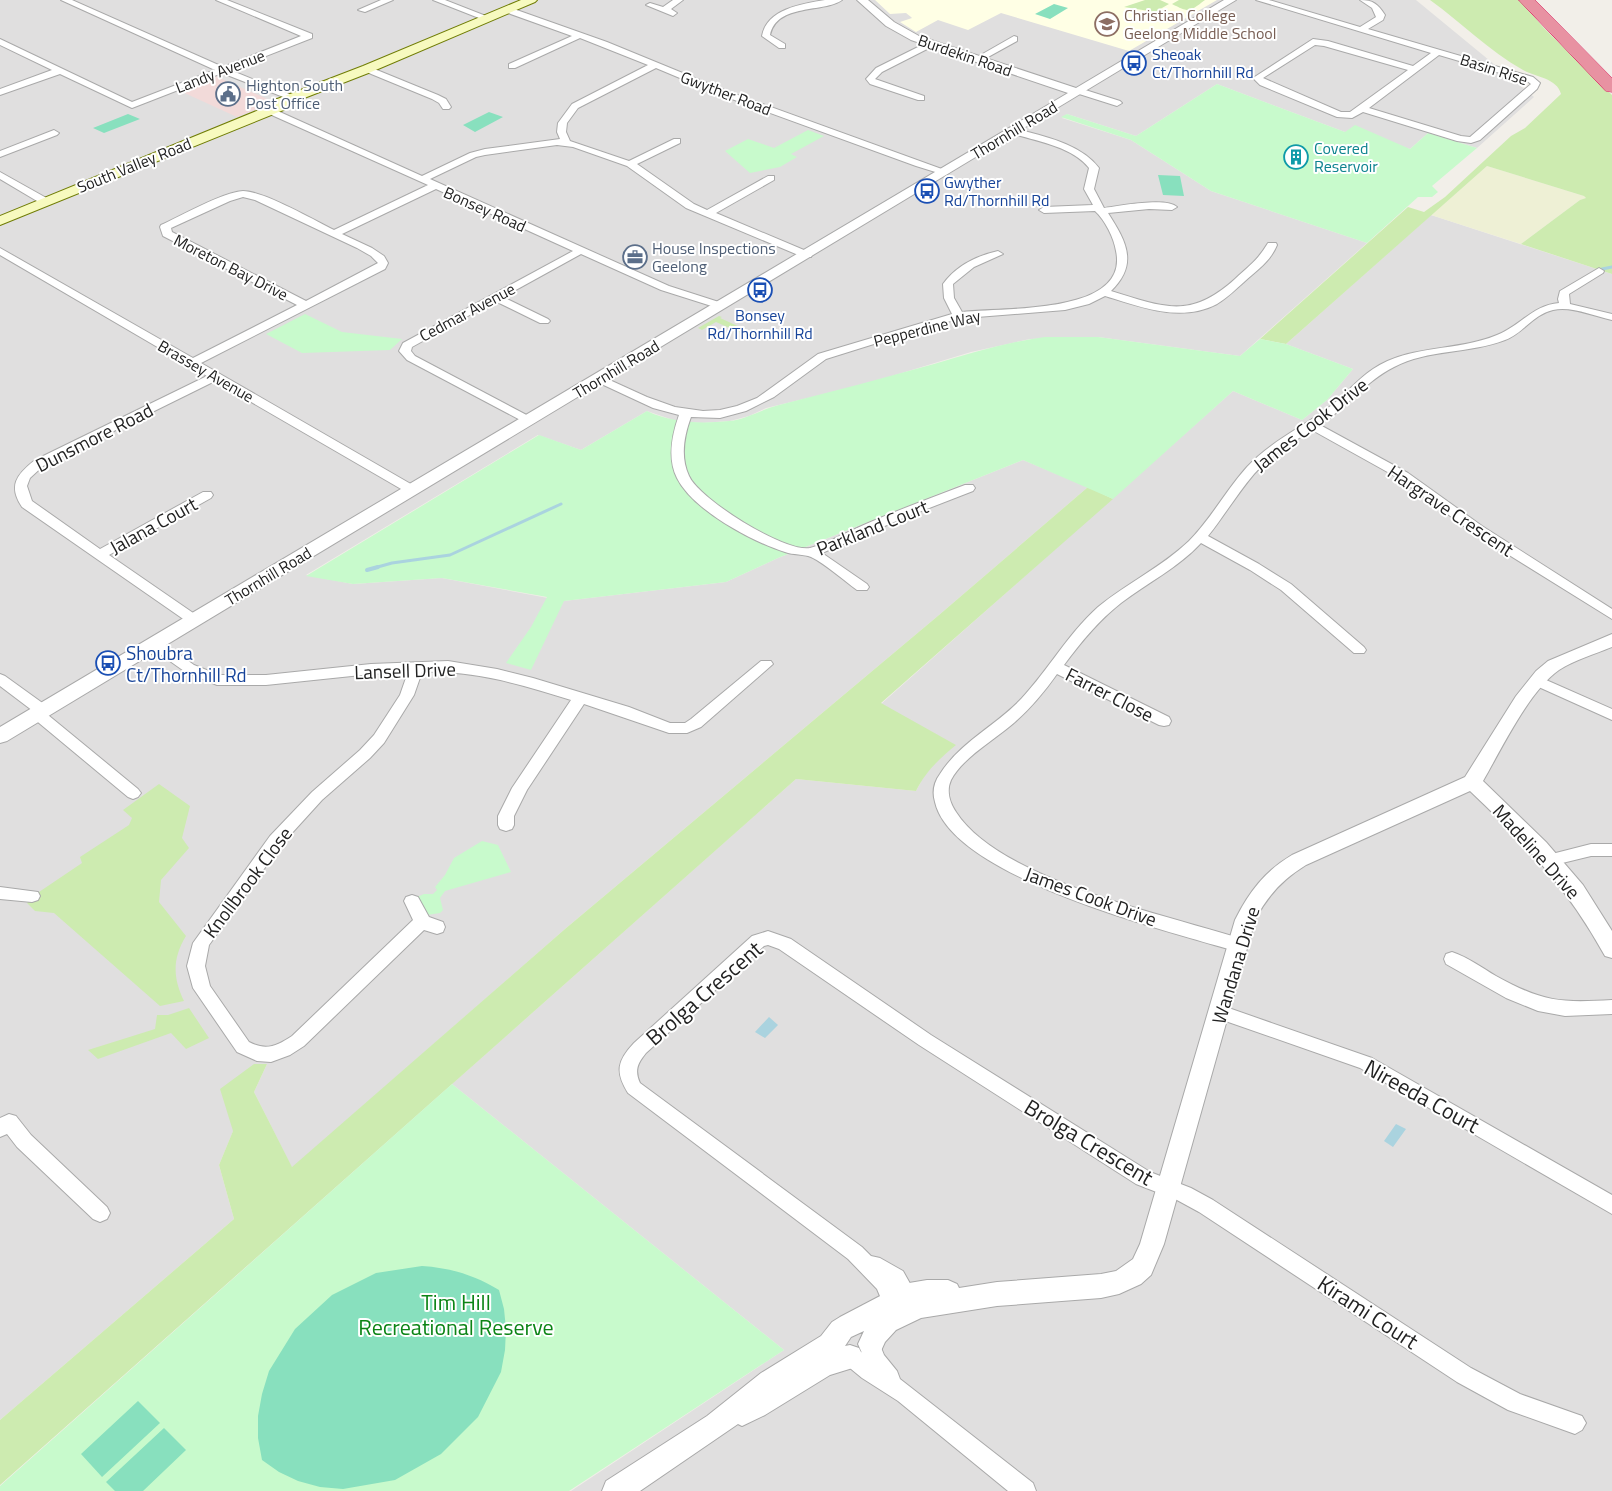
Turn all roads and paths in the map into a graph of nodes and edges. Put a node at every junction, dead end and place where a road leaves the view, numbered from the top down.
1 (65, 0) edge
2 (220, 0) edge
3 (389, 0) edge
4 (437, 0) edge
5 (530, 0) edge
6 (679, 0) edge
7 (838, 0) edge
8 (862, 0) edge
9 (1230, 0) edge
10 (1260, 0) edge
11 (1364, 0) edge
12 (1527, 0) edge
13 (1548, 0) edge
14 (650, 5) dead end
15 (362, 10) dead end
16 (508, 10) junction
17 (664, 10) junction
18 (673, 13) dead end
19 (487, 18) junction
20 (1361, 30) junction
21 (580, 35) junction
22 (1014, 39) dead end
23 (0, 42) edge
24 (930, 44) junction
25 (782, 46) dead end
26 (1437, 52) junction
27 (976, 60) junction
28 (656, 65) junction
29 (1612, 65) edge
30 (512, 66) dead end
31 (367, 69) junction
32 (1414, 69) junction
33 (223, 70) junction
34 (59, 71) junction
35 (1612, 87) edge
36 (1078, 91) junction
37 (0, 92) edge
38 (921, 98) dead end
39 (291, 100) junction
40 (1117, 103) dead end
41 (446, 107) dead end
42 (1362, 109) junction
43 (266, 111) junction
44 (1013, 131) junction
45 (54, 133) dead end
46 (566, 142) junction
47 (677, 142) dead end
48 (0, 154) edge
49 (630, 164) junction
50 (945, 172) junction
51 (0, 175) edge
52 (771, 178) dead end
53 (421, 180) junction
54 (434, 186) junction
55 (46, 202) junction
56 (1172, 207) dead end
57 (1099, 209) junction
58 (1044, 210) dead end
59 (709, 213) junction
60 (0, 221) edge
61 (334, 234) junction
62 (1272, 244) dead end
63 (0, 251) edge
64 (580, 251) junction
65 (998, 254) dead end
66 (807, 255) junction
67 (1599, 270) dead end
68 (665, 288) junction
69 (1104, 292) junction
70 (495, 297) junction
71 (307, 306) junction
72 (1566, 307) junction
73 (714, 310) junction
74 (959, 316) junction
75 (1612, 317) edge
76 (544, 321) dead end
77 (192, 363) junction
78 (215, 376) junction
79 (599, 379) junction
80 (686, 414) junction
81 (530, 420) junction
82 (1312, 425) junction
83 (969, 488) dead end
84 (412, 490) junction
85 (207, 495) dead end
86 (1199, 537) junction
87 (812, 552) junction
88 (100, 554) junction
89 (862, 587) dead end
90 (1589, 599) junction
91 (1612, 606) edge
92 (1612, 615) edge
93 (194, 620) junction
94 (1610, 639) edge
95 (155, 644) junction
96 (1359, 650) dead end
97 (766, 664) dead end
98 (417, 666) junction
99 (1056, 666) junction
100 (0, 679) edge
101 (1537, 681) junction
102 (580, 698) junction
103 (41, 712) junction
104 (1612, 715) edge
105 (1164, 721) dead end
106 (0, 736) edge
107 (1472, 782) junction
108 (133, 793) dead end
109 (506, 825) dead end
110 (1612, 850) edge
111 (1550, 860) junction
112 (0, 893) edge
113 (32, 896) dead end
114 (412, 901) dead end
115 (1239, 945) junction
116 (1612, 950) edge
117 (1452, 959) dead end
118 (1612, 1007) edge
119 (1220, 1012) junction
120 (5, 1125) edge
121 (1168, 1188) junction
122 (1612, 1205) edge
123 (100, 1213) dead end
124 (902, 1302) junction
125 (845, 1328) junction
126 (861, 1351) junction
127 (1575, 1423) dead end
128 (716, 1424) junction
129 (1023, 1490) edge
130 (616, 1491) edge

1 - 33 street
2 - 33 street, Landy Avenue
3 - 15 street
4 - 19 street
5 - 16 main road, South Valley Road
6 - 17 street
7 - 25 street
8 - 24 street, Burdekin Road
9 - 36 street, Thornhill Road
10 - 20 street, Basin Rise
11 - 20 street
12 - 35 highway
13 - 29 highway
14 - 17 street
16 - 19 main road, South Valley Road
16 - 21 street, Gwyther Road
17 - 18 street
19 - 31 main road, South Valley Road
20 - 26 street, Basin Rise
21 - 28 street, Gwyther Road
21 - 30 street
22 - 27 street
23 - 34 street
24 - 27 street, Burdekin Road
24 - 38 street
26 - 32 street
26 - 42 street, Basin Rise
27 - 36 street, Burdekin Road
28 - 46 street
28 - 50 street, Gwyther Road
31 - 39 main road, South Valley Road
31 - 41 street
32 - 42 street
32 - 42 street
33 - 34 street, Landy Avenue
33 - 39 street
34 - 37 street
36 - 40 street
36 - 44 street, Thornhill Road
39 - 43 main road, South Valley Road
43 - 53 street, Bonsey Road
43 - 55 main road, South Valley Road
44 - 50 street, Thornhill Road
44 - 57 street, Pepperdine Way
45 - 48 street
46 - 49 street
46 - 53 street
47 - 49 street
49 - 59 street
50 - 66 street, Thornhill Road
51 - 55 street
52 - 59 street
53 - 54 street, Bonsey Road
54 - 61 street
54 - 64 street, Bonsey Road
55 - 60 main road, South Valley Road
56 - 57 street
57 - 58 street
57 - 69 street, Pepperdine Way
59 - 66 street
61 - 71 street, Moreton Bay Drive
61 - 71 street, Moreton Bay Drive
62 - 69 street
63 - 77 street, Brassey Avenue
64 - 68 street, Bonsey Road
64 - 70 street, Cedmar Avenue
65 - 74 street
66 - 73 street, Thornhill Road
67 - 72 street
68 - 73 street, Bonsey Road
68 - 73 street, Bonsey Road
69 - 74 street, Pepperdine Way
70 - 76 street
70 - 81 street, Cedmar Avenue
71 - 77 street, Moreton Bay Drive
72 - 75 street, James Cook Drive
72 - 82 street, James Cook Drive
73 - 79 street, Thornhill Road
74 - 80 street, Pepperdine Way
77 - 78 street, Brassey Avenue
78 - 84 street, Brassey Avenue
78 - 88 street, Dunsmore Road
79 - 80 street, Pepperdine Way
79 - 81 street, Thornhill Road
80 - 87 street, Parkland Court
81 - 84 street, Thornhill Road
82 - 86 street, James Cook Drive
82 - 90 street, Hargrave Crescent
83 - 87 street, Parkland Court
84 - 93 street, Thornhill Road
85 - 88 street, Jalana Court
86 - 96 street
86 - 99 street, James Cook Drive
87 - 89 street
88 - 93 street, Dunsmore Road
90 - 91 street, Hargrave Crescent
90 - 92 street, Hargrave Crescent
93 - 95 street, Thornhill Road
94 - 101 street
95 - 98 street, Lansell Drive
95 - 103 street, Thornhill Road
97 - 102 street, Lansell Drive
98 - 102 street, Lansell Drive
98 - 114 street, Knollbrook Close
99 - 105 street, Farrer Close
99 - 115 street, James Cook Drive
100 - 103 street
101 - 104 street
101 - 107 street
102 - 109 street
103 - 106 street, Thornhill Road
103 - 108 street
107 - 111 street, Madeline Drive
107 - 115 street, Wandana Drive
110 - 111 street
111 - 116 street, Madeline Drive
112 - 113 street
115 - 119 street, Wandana Drive
117 - 118 street
119 - 121 street, Wandana Drive
119 - 122 street, Nireeda Court
120 - 123 street
121 - 124 street, Wandana Drive
121 - 124 street, Brolga Crescent
121 - 127 street, Kirami Court
124 - 125 street, Wandana Drive
124 - 126 street, Wandana Drive
125 - 126 street
125 - 128 street, Wandana Drive
126 - 128 street, Wandana Drive
126 - 129 street
128 - 130 street, Wandana Drive

